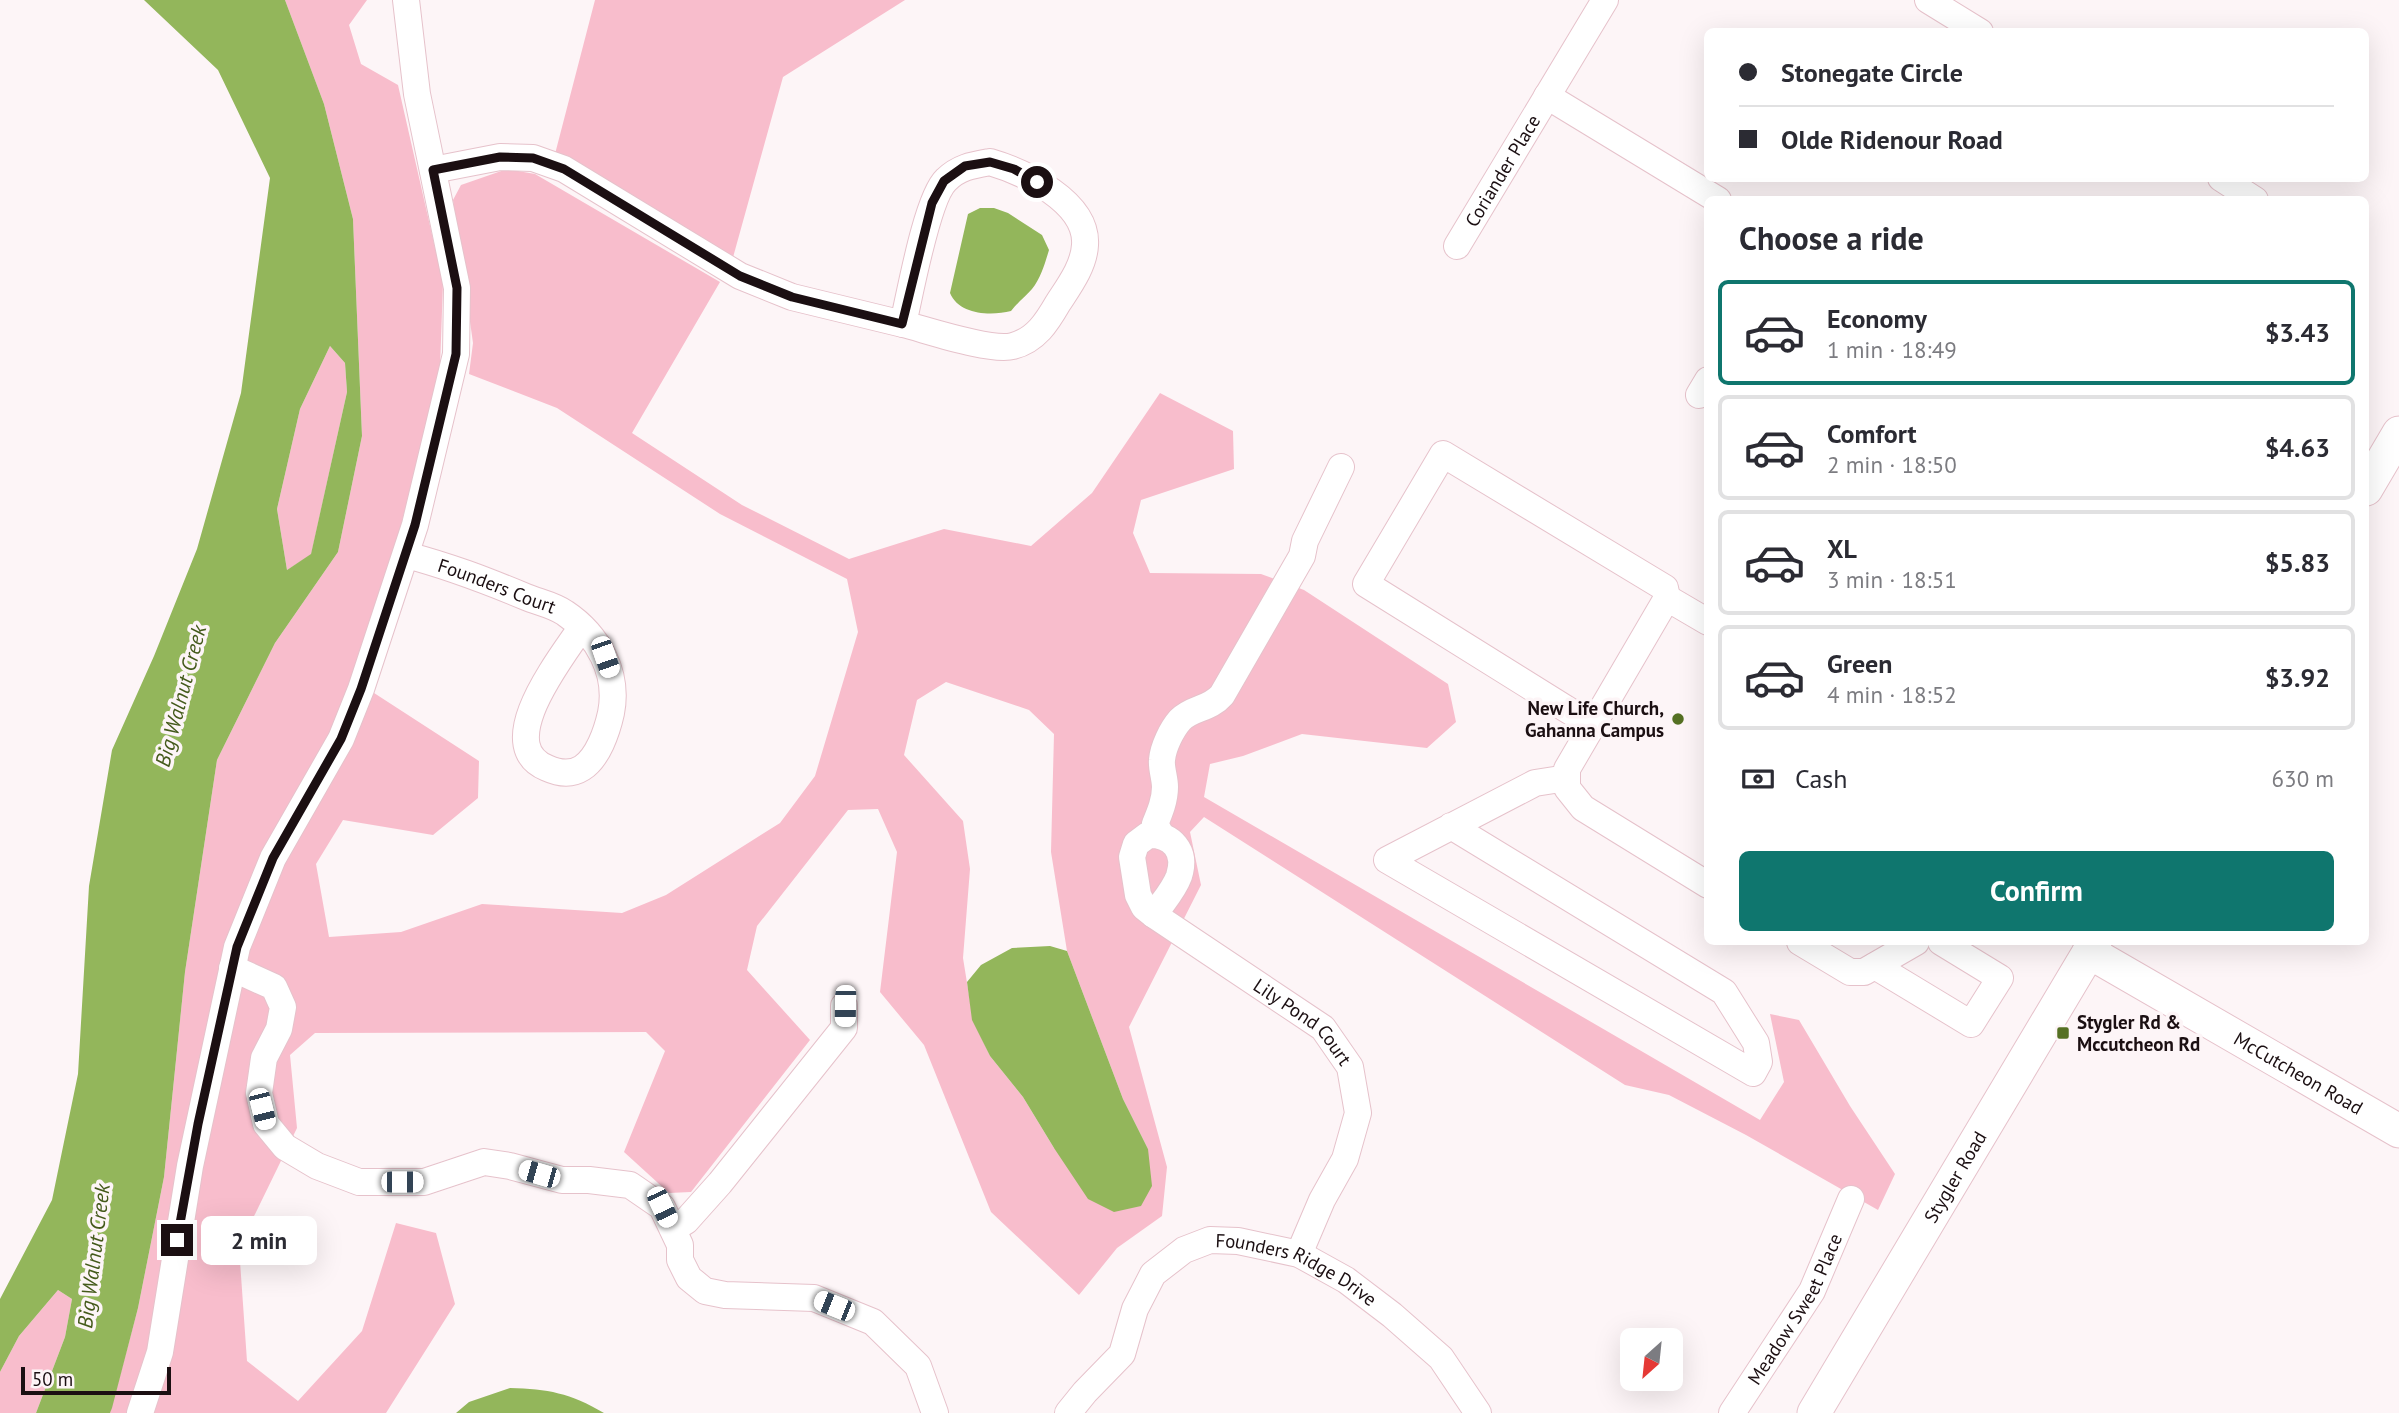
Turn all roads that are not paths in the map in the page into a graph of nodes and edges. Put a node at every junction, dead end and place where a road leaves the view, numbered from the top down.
1 (406, 0) edge
2 (1605, 0) edge
3 (1928, 0) edge
4 (1974, 28) edge
5 (1547, 96) junction
6 (433, 170) junction
7 (2227, 182) edge
8 (1711, 196) edge
9 (2249, 196) edge
10 (1457, 246) dead end
11 (902, 324) junction
12 (2399, 433) edge
13 (1341, 467) dead end
14 (2369, 484) edge
15 (406, 555) junction
16 (1667, 598) junction
17 (1704, 620) edge
18 (581, 628) junction
19 (1592, 725) junction
20 (1567, 778) junction
21 (1451, 826) junction
22 (1161, 835) junction
23 (1704, 883) edge
24 (1154, 915) junction
25 (1805, 945) edge
26 (1911, 945) edge
27 (1946, 945) edge
28 (2085, 945) edge
29 (1875, 966) junction
30 (232, 968) junction
31 (845, 1006) dead end
32 (2399, 1131) edge
33 (1851, 1199) dead end
34 (673, 1229) junction
35 (1299, 1254) junction
36 (140, 1413) edge
37 (935, 1413) edge
38 (1068, 1413) edge
39 (1478, 1413) edge
40 (1732, 1413) edge
41 (1814, 1413) edge

1 - 6 street
2 - 5 street, Coriander Place
3 - 4 street
5 - 8 street
5 - 10 street, Coriander Place
6 - 11 street
6 - 15 street
7 - 9 street
11 - 11 street
12 - 14 main road
13 - 22 street
15 - 18 street, Founders Court
15 - 30 street
16 - 17 street
16 - 19 street
16 - 19 street
18 - 18 street, Founders Court
19 - 20 street
20 - 21 street
20 - 23 street
21 - 21 street
22 - 24 street
22 - 24 street, Lily Pond Court
24 - 35 street, Lily Pond Court
25 - 29 street
26 - 29 street
27 - 29 street
28 - 32 main road, McCutcheon Road
28 - 41 main road, Stygler Road
30 - 34 street
30 - 36 street
31 - 34 street
33 - 40 street, Meadow Sweet Place
34 - 37 street
35 - 38 street, Founders Ridge Drive
35 - 39 street, Founders Ridge Drive

